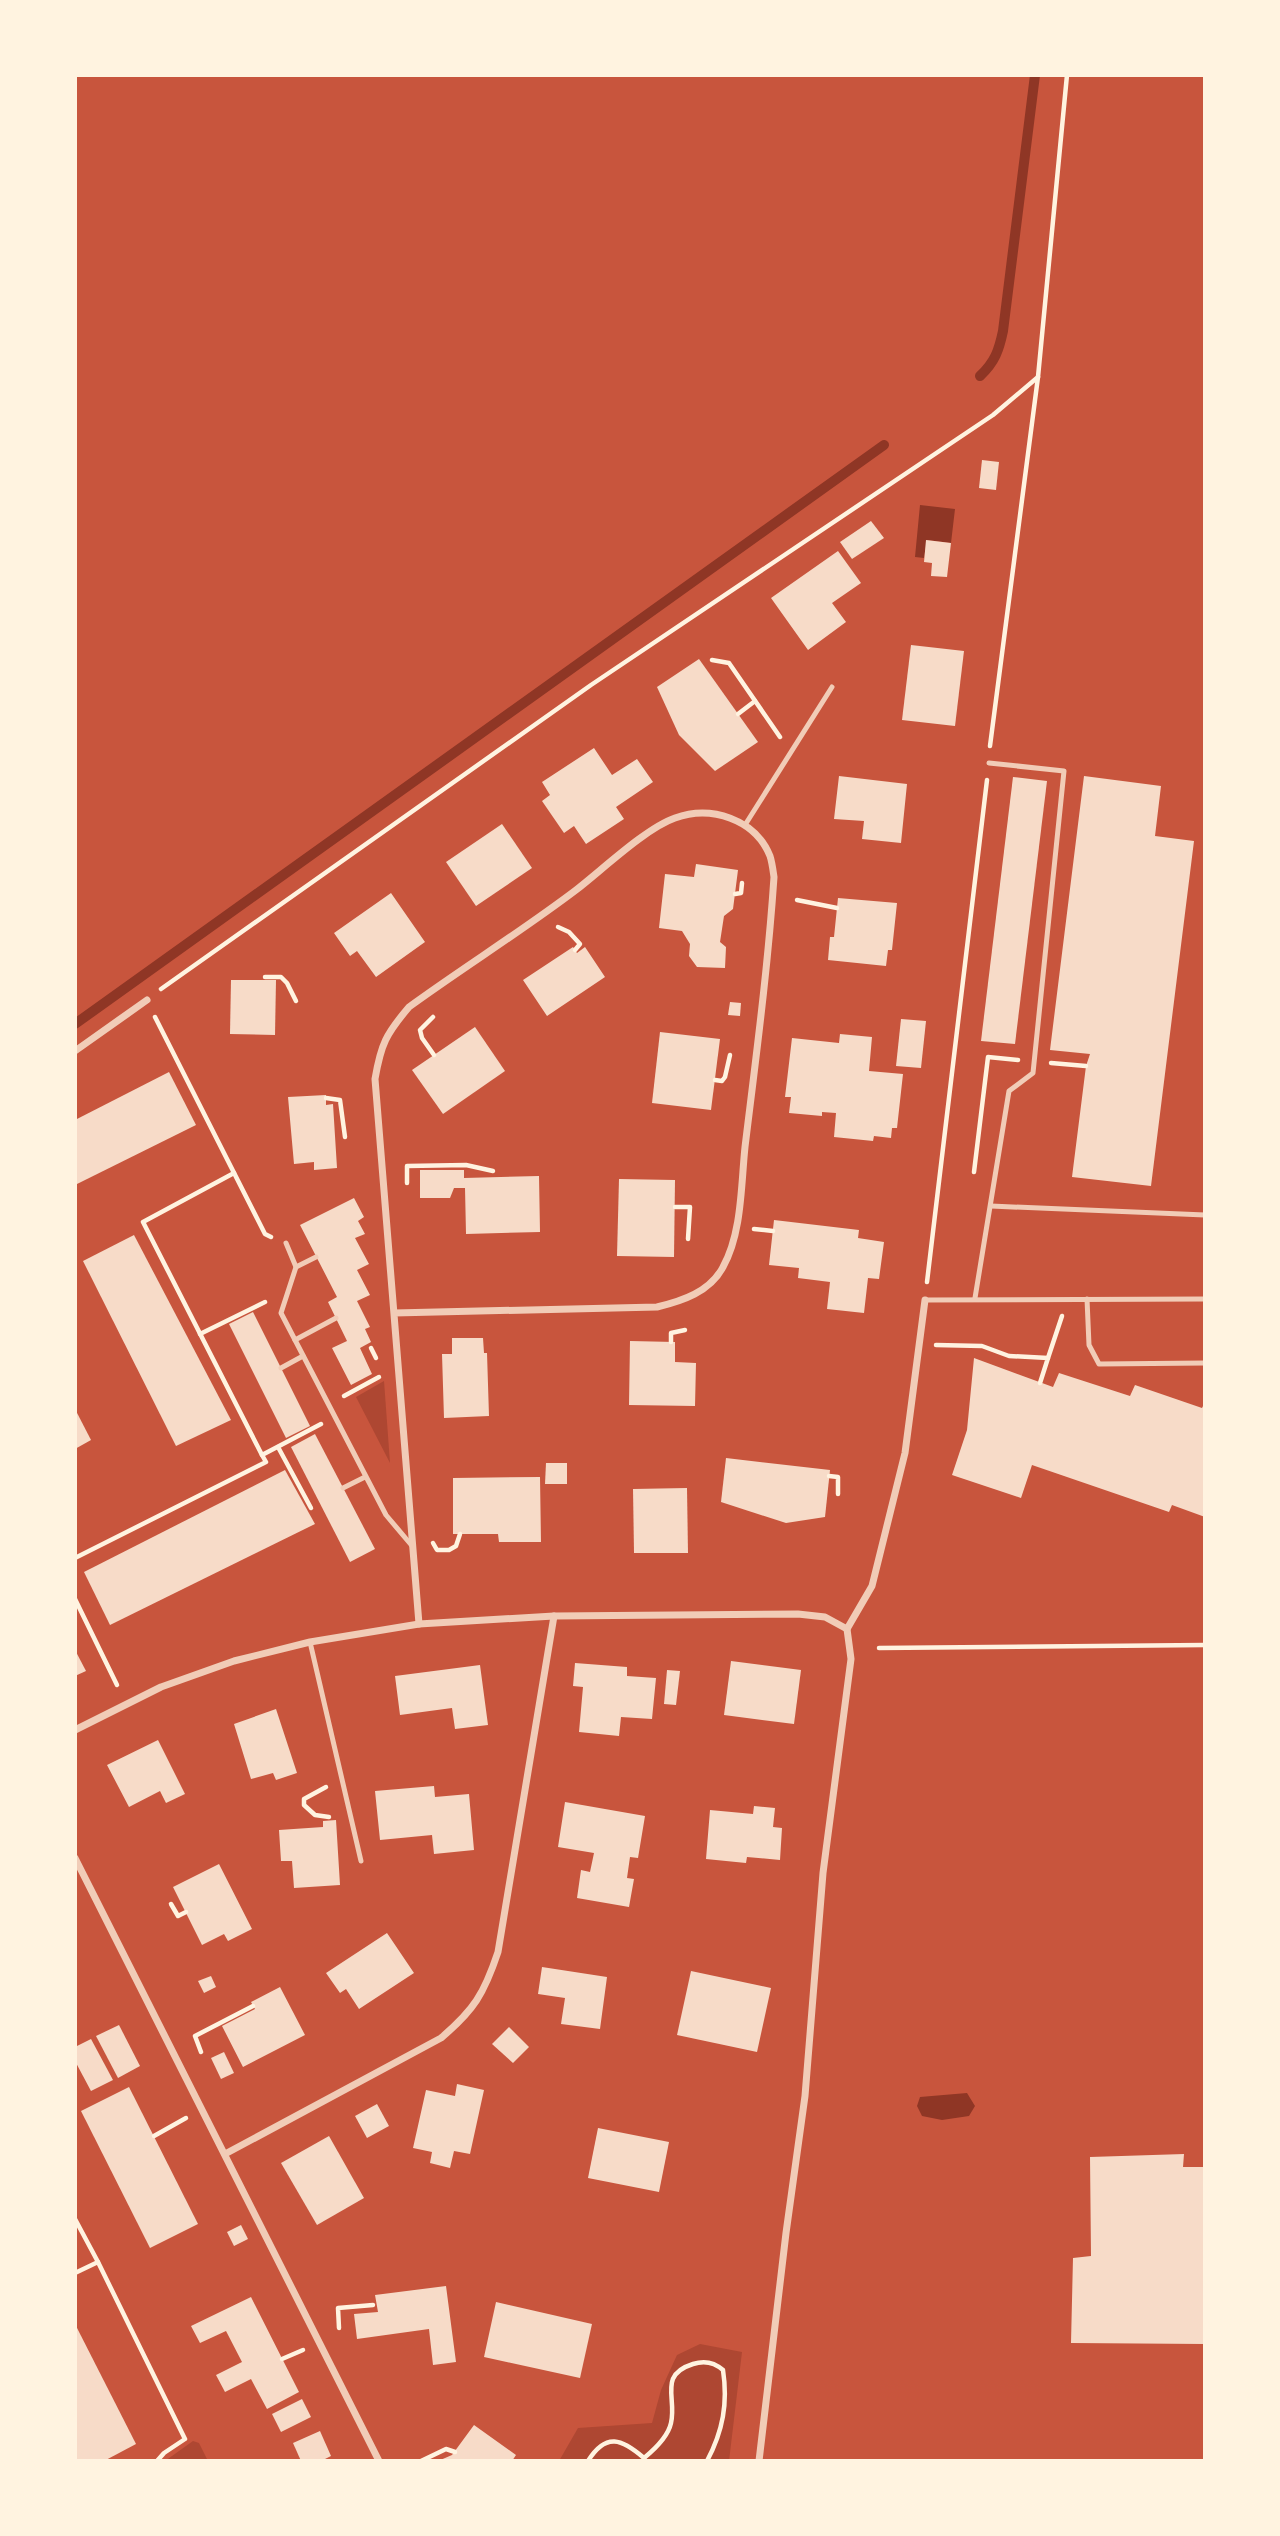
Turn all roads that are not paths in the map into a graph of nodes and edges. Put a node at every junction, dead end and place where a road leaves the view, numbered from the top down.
1 (832, 687) dead end
2 (989, 763) road end
3 (745, 825) junction
4 (147, 1000) road end
5 (75, 1051) edge
6 (991, 1206) junction
7 (1205, 1215) edge
8 (286, 1243) road end
9 (316, 1257) dead end
10 (296, 1267) junction
11 (975, 1298) junction
12 (1205, 1299) edge
13 (925, 1300) joint
14 (1087, 1300) junction
15 (394, 1313) junction
16 (336, 1318) dead end
17 (295, 1340) junction
18 (303, 1356) junction
19 (1205, 1363) edge
20 (281, 1368) dead end
21 (365, 1477) junction
22 (343, 1488) dead end
23 (413, 1547) junction
24 (554, 1616) junction
25 (419, 1624) junction
26 (848, 1629) junction
27 (310, 1642) junction
28 (75, 1730) edge
29 (75, 1858) edge
30 (361, 1861) dead end
31 (225, 2154) junction
32 (379, 2461) edge
33 (759, 2461) edge

1 - 3 lane
2 - 6 lane
3 - 15 street
3 - 15 street
4 - 5 street
6 - 7 lane
6 - 11 lane
8 - 10 lane
9 - 10 lane
10 - 17 lane
11 - 13 lane
11 - 14 lane
12 - 14 lane
13 - 26 street
14 - 19 lane
15 - 23 street
16 - 17 lane
17 - 18 lane
18 - 20 lane
18 - 21 lane
21 - 22 lane
21 - 23 lane
23 - 25 street
24 - 25 street
24 - 26 street
24 - 31 street
25 - 27 street
26 - 33 street
27 - 28 street
27 - 30 lane
29 - 31 street
31 - 32 street

